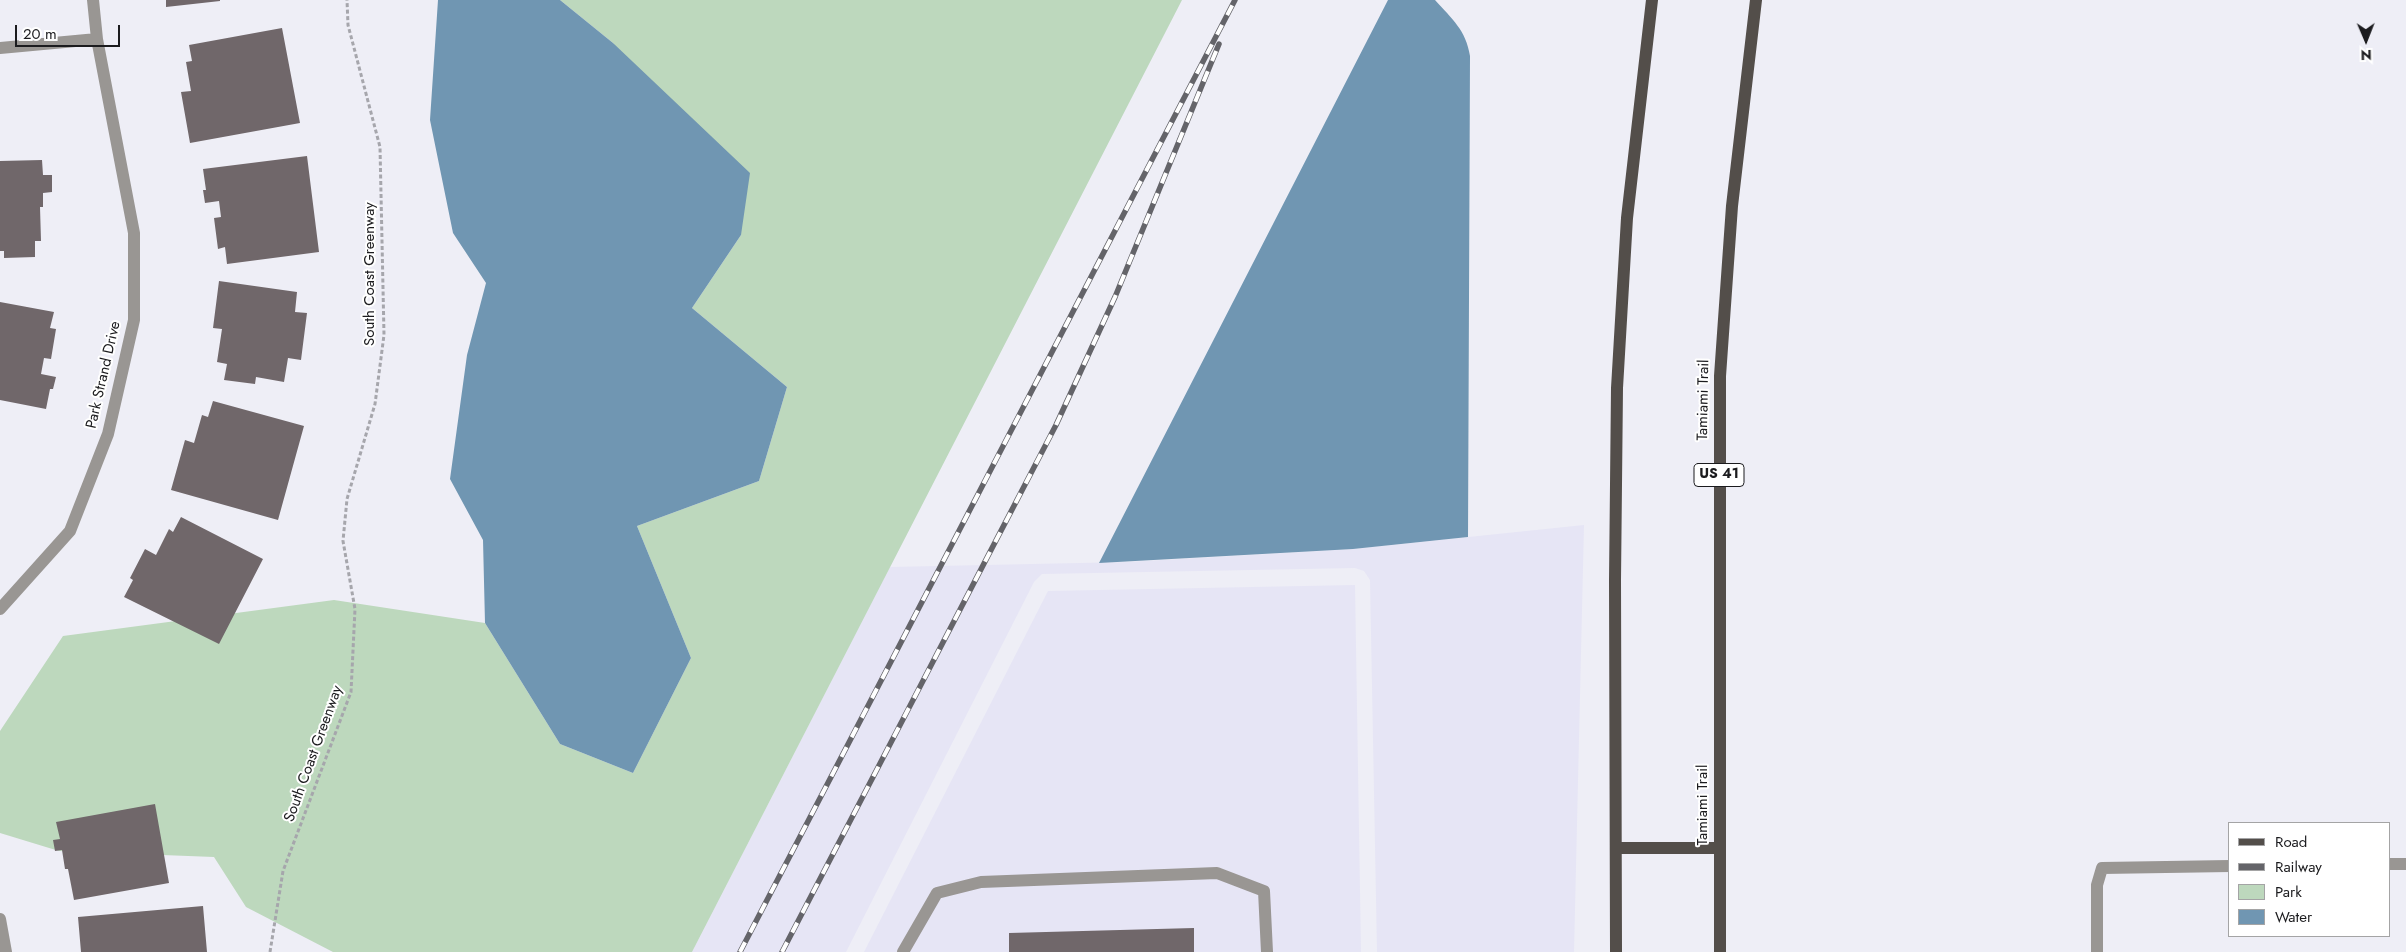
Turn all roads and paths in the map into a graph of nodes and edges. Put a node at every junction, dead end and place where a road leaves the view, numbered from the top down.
1 (93, 0) edge
2 (347, 0) edge
3 (1652, 0) edge
4 (1756, 0) edge
5 (97, 39) junction
6 (0, 48) edge
7 (0, 609) edge
8 (1616, 848) junction
9 (1720, 848) junction
10 (2391, 864) edge
11 (2406, 864) edge
12 (2228, 866) edge
13 (0, 919) edge
14 (6, 952) edge
15 (270, 952) edge
16 (903, 952) edge
17 (1267, 952) edge
18 (1616, 952) edge
19 (1720, 952) edge
20 (2097, 952) edge

1 - 5 street, Park Strand Drive
2 - 15 path, South Coast Greenway
3 - 8 main road
4 - 9 main road, Tamiami Trail / US 41
5 - 6 street
5 - 7 street, Park Strand Drive
8 - 9 main road
8 - 18 main road
9 - 19 main road, Tamiami Trail / US 41
10 - 11 street
12 - 20 street
13 - 14 street
16 - 17 street

